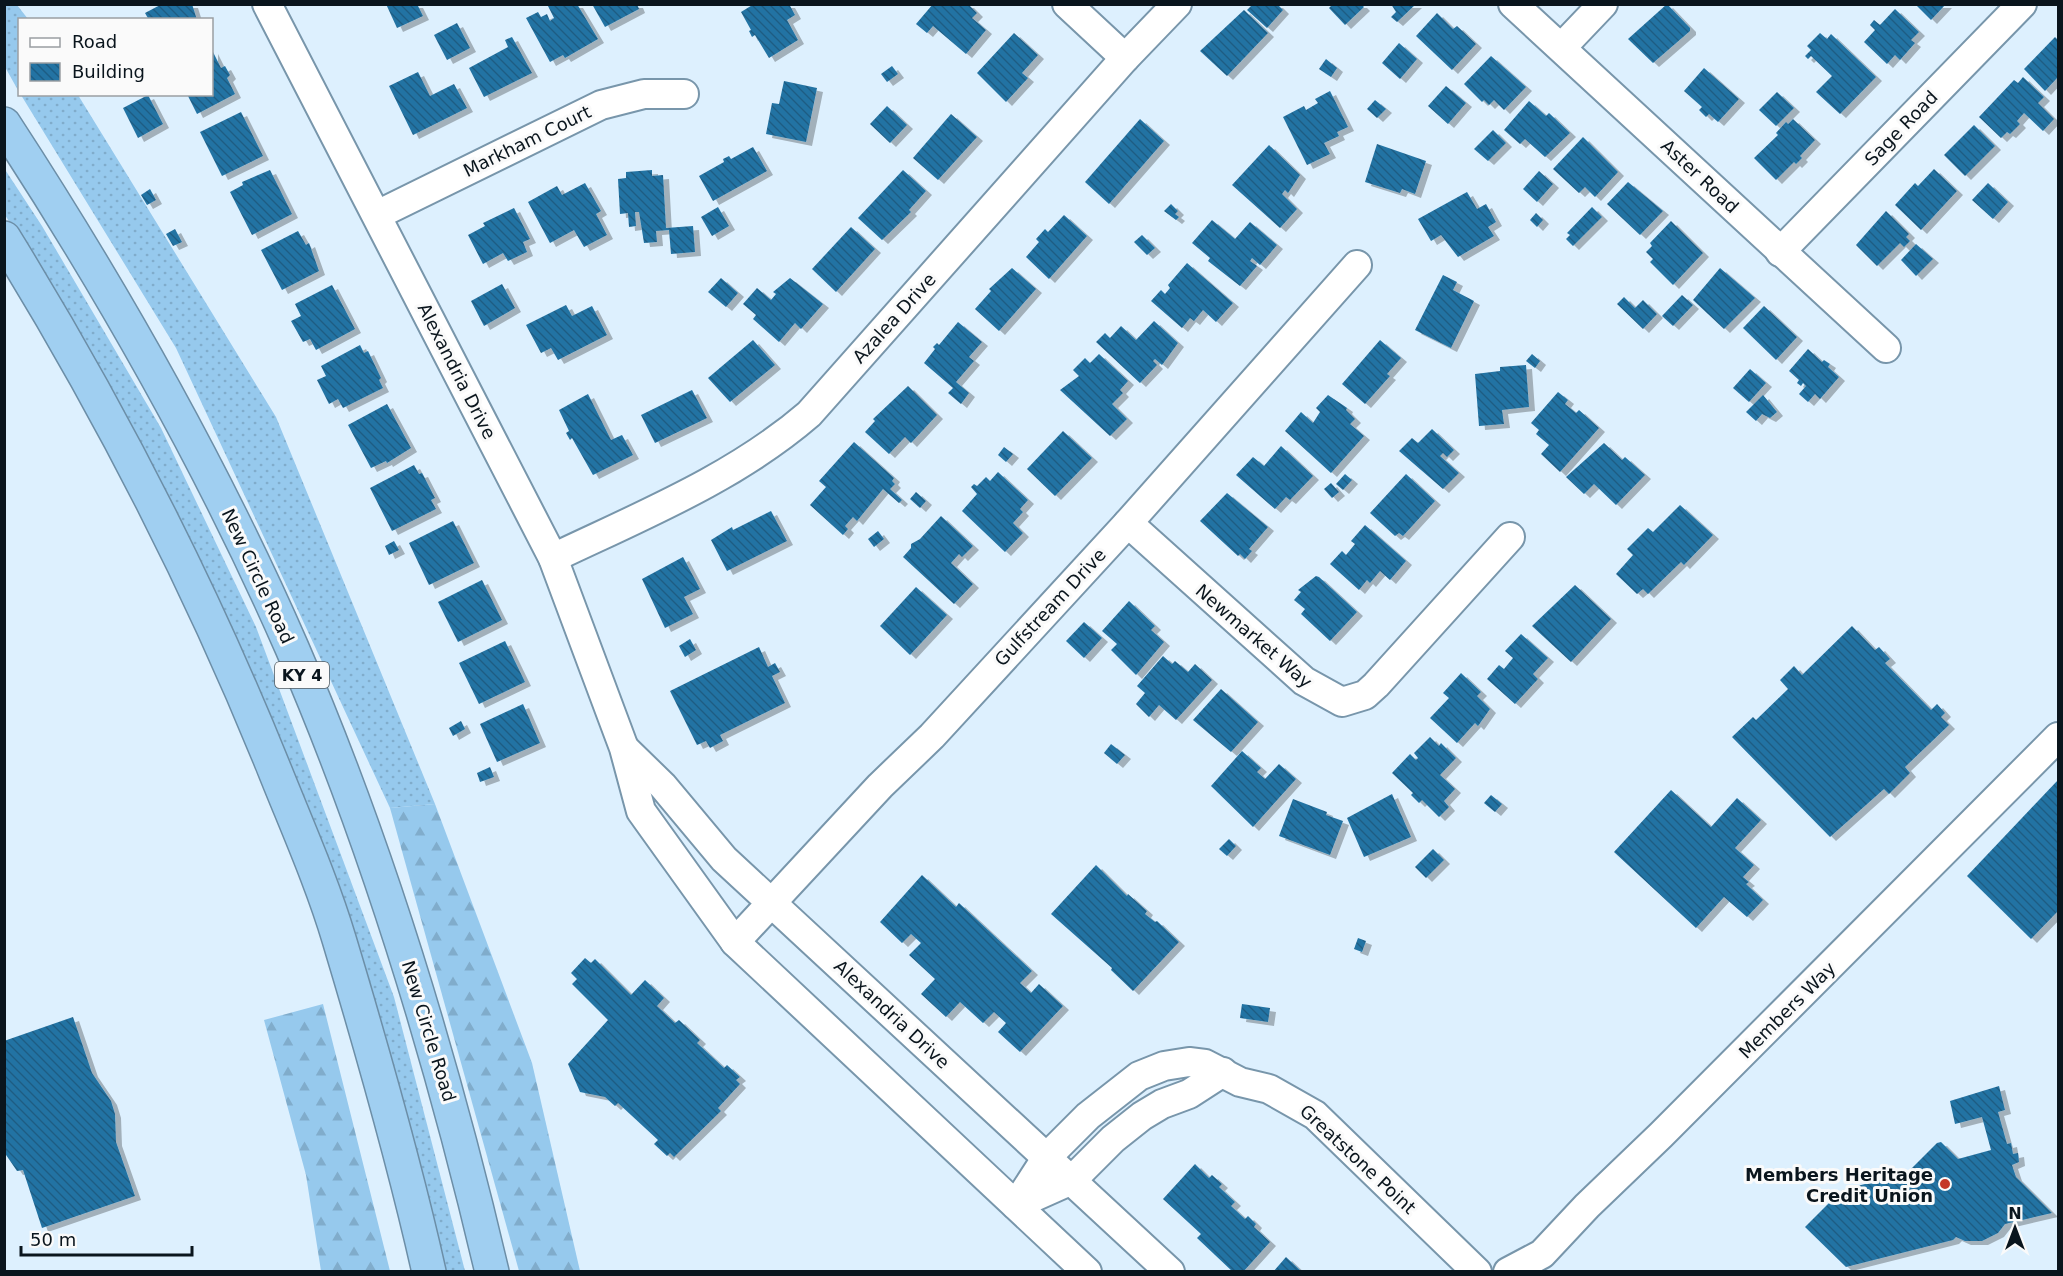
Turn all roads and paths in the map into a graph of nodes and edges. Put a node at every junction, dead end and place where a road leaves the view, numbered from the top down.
1 (267, 4) edge
2 (1067, 4) edge
3 (1177, 4) edge
4 (1513, 4) edge
5 (1603, 4) edge
6 (2022, 4) edge
7 (1562, 47) junction
8 (1125, 58) junction
9 (684, 94) dead end
10 (4, 124) edge
11 (377, 215) junction
12 (4, 238) edge
13 (1780, 252) junction
14 (1357, 265) dead end
15 (1886, 348) dead end
16 (1128, 523) junction
17 (1510, 537) dead end
18 (553, 558) junction
19 (2058, 737) edge
20 (624, 748) junction
21 (771, 903) junction
22 (735, 942) junction
23 (1223, 1072) junction
24 (459, 1133) junction
25 (1047, 1157) junction
26 (1072, 1180) junction
27 (1016, 1205) junction
28 (427, 1263) edge
29 (492, 1272) edge
30 (500, 1272) edge
31 (1088, 1272) edge
32 (1170, 1272) edge
33 (1476, 1272) edge
34 (1508, 1272) edge

1 - 11 street, Alexandria Drive
2 - 8 street
3 - 8 street, Azalea Drive
4 - 7 street, Aster Road
5 - 7 street
6 - 13 street, Sage Road
7 - 13 street, Aster Road
8 - 18 street, Azalea Drive
9 - 11 street, Markham Court
10 - 24 highway, New Circle Road / KY 4
11 - 18 street, Alexandria Drive
12 - 28 highway
13 - 15 street, Aster Road
14 - 16 street, Gulfstream Drive
16 - 17 street, Newmarket Way
16 - 21 street, Gulfstream Drive
18 - 20 street, Alexandria Drive
19 - 34 street, Members Way
20 - 21 street, Alexandria Drive
20 - 22 street, Alexandria Drive
21 - 22 street, Gulfstream Drive
21 - 25 street, Alexandria Drive
22 - 27 street, Alexandria Drive
23 - 25 street, Greatstone Point
23 - 26 street
23 - 33 street, Greatstone Point
24 - 29 highway, New Circle Road / KY 4
24 - 30 highway
25 - 26 street, Alexandria Drive
25 - 27 street, Greatstone Point
26 - 27 street
26 - 32 street, Alexandria Drive
27 - 31 street, Alexandria Drive

